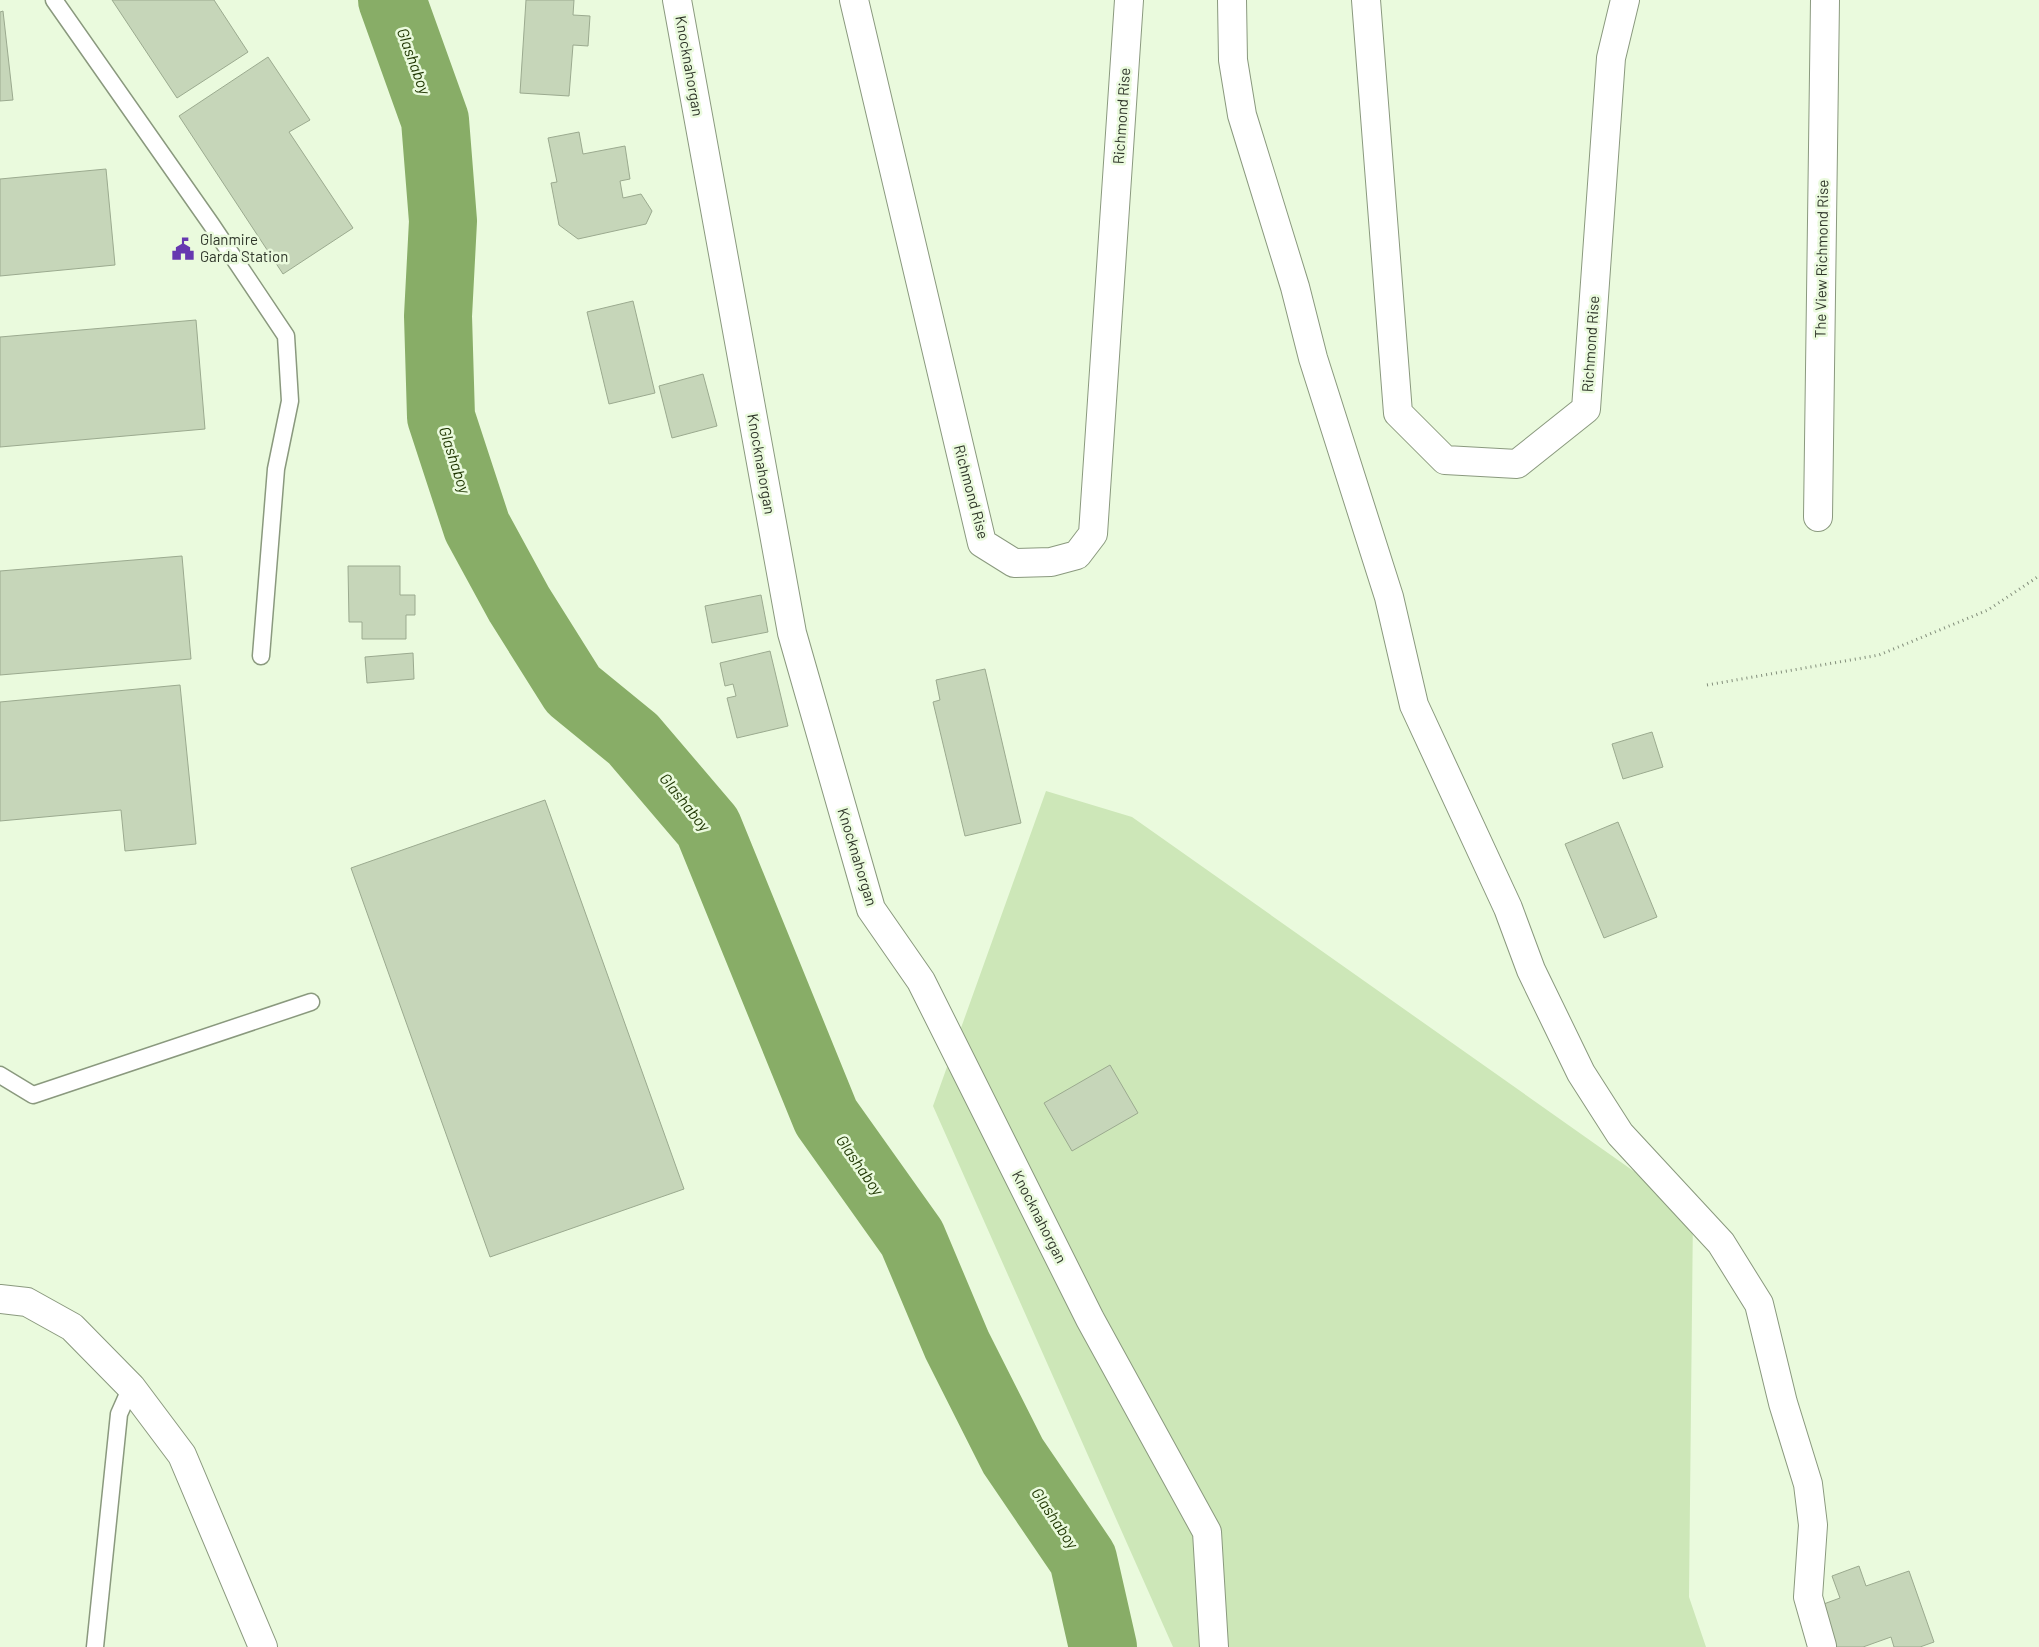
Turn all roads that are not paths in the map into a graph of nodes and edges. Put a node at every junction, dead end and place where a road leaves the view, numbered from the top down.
1 (54, 0) edge
2 (677, 0) edge
3 (854, 0) edge
4 (1129, 0) edge
5 (1232, 0) edge
6 (1366, 0) edge
7 (1625, 0) edge
8 (1825, 0) edge
9 (1818, 517) dead end
10 (261, 656) dead end
11 (311, 1002) dead end
12 (0, 1075) edge
13 (0, 1298) edge
14 (131, 1387) junction
15 (1822, 1646) edge
16 (95, 1647) edge
17 (263, 1647) edge
18 (1214, 1647) edge

1 - 10 lane
2 - 18 street, Knocknahorgan
3 - 4 street, Richmond Rise
5 - 15 street
6 - 7 street, Richmond Rise
8 - 9 street, The View Richmond Rise
11 - 12 lane
13 - 14 street
14 - 16 lane
14 - 17 street

